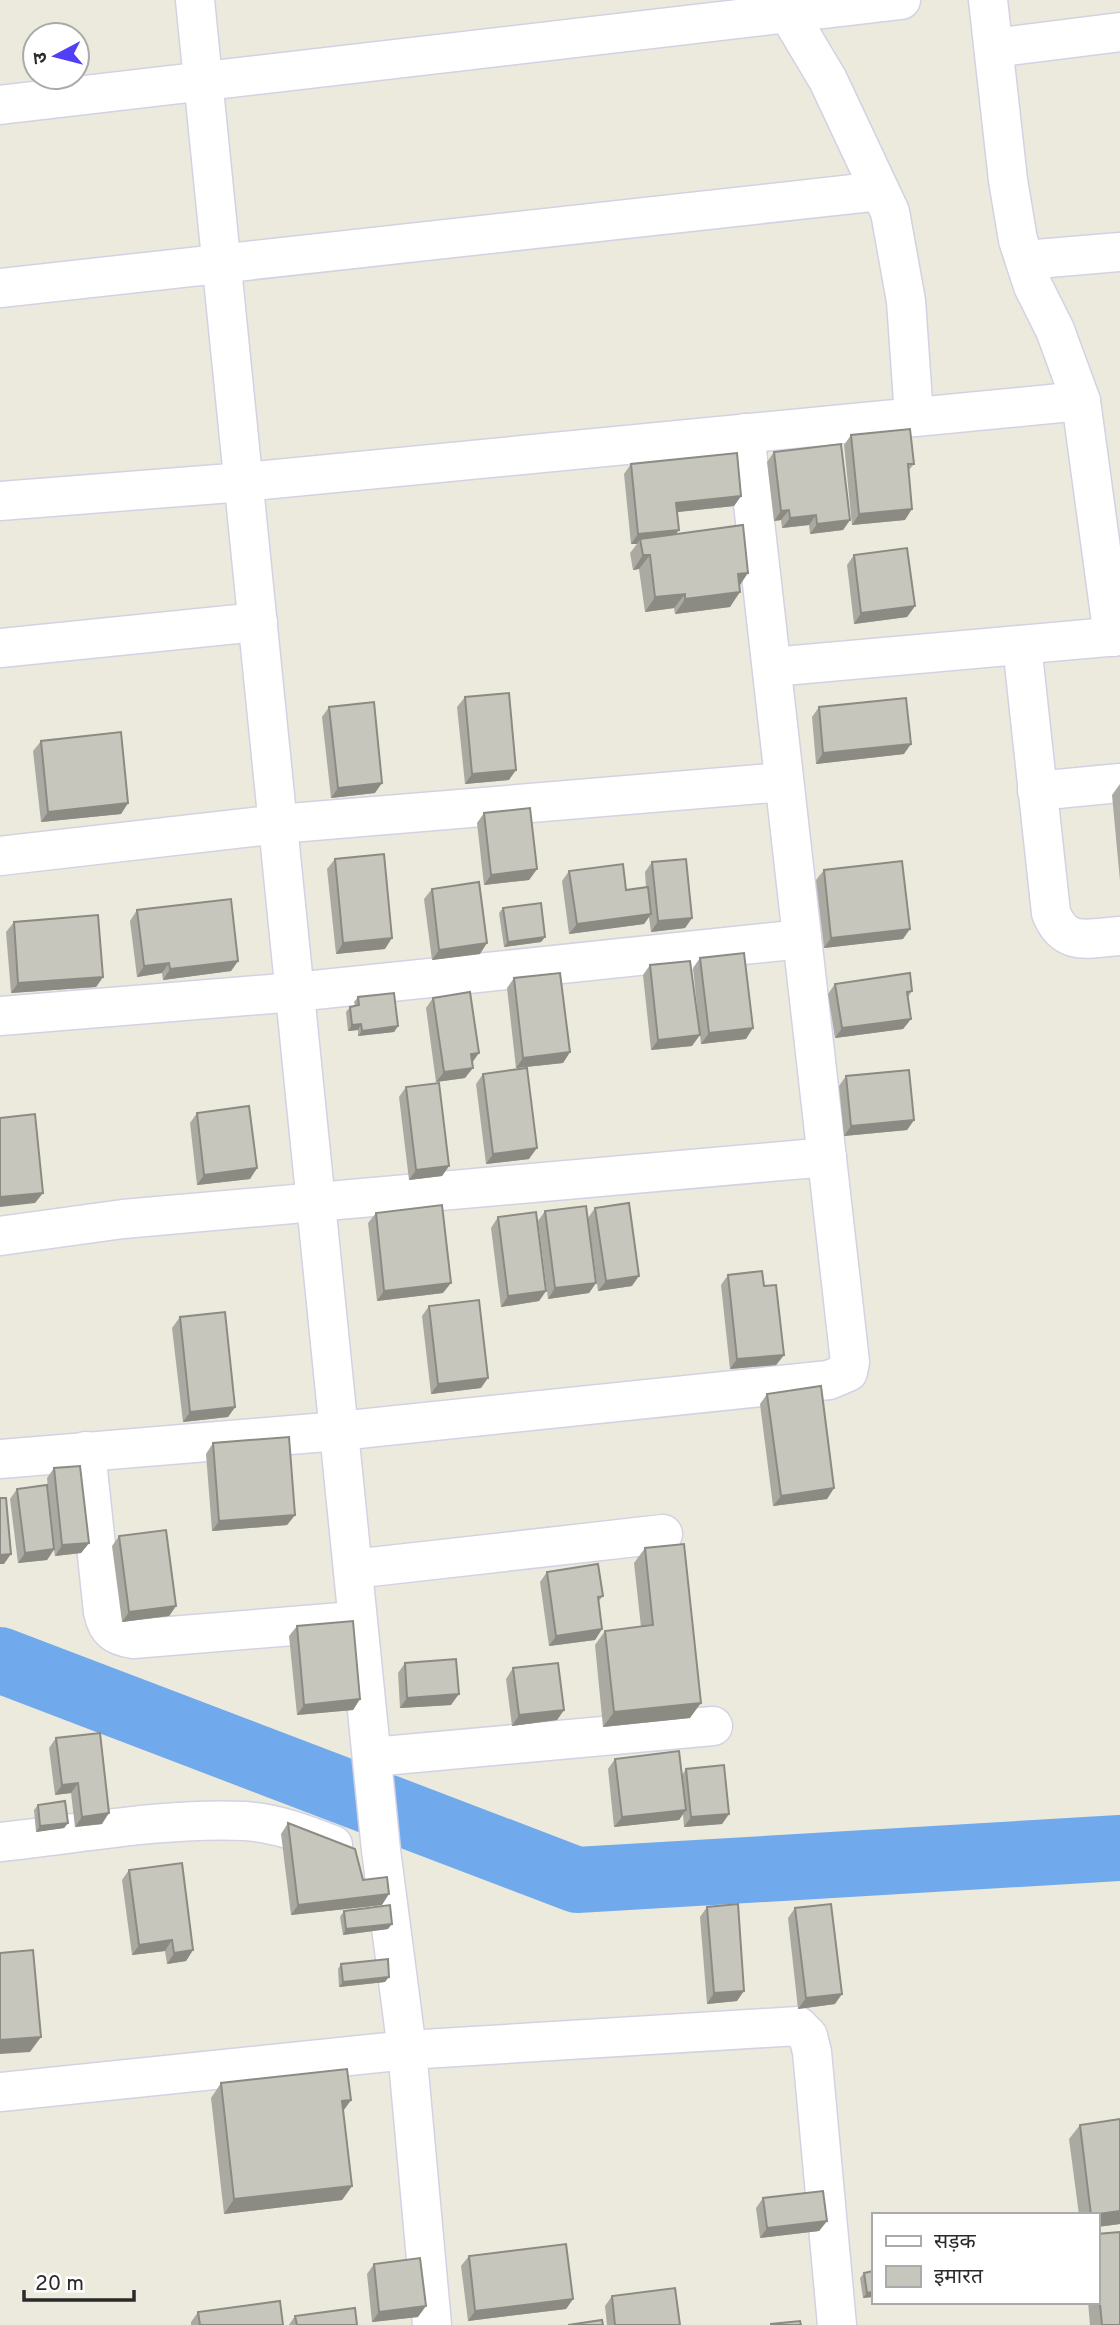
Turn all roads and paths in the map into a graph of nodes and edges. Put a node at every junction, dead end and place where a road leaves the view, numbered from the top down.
1 (195, 0) edge
2 (901, 0) edge
3 (988, 0) edge
4 (788, 13) junction
5 (1120, 32) edge
6 (994, 48) junction
7 (204, 80) junction
8 (0, 105) edge
9 (880, 191) junction
10 (1120, 252) edge
11 (1025, 260) junction
12 (222, 264) junction
13 (0, 288) edge
14 (1081, 401) junction
15 (914, 416) junction
16 (745, 433) junction
17 (1107, 480) edge
18 (244, 482) junction
19 (0, 500) edge
20 (258, 622) junction
21 (1116, 637) edge
22 (1022, 645) junction
23 (0, 648) edge
24 (772, 667) junction
25 (784, 782) junction
26 (1120, 783) edge
27 (1037, 791) junction
28 (278, 824) junction
29 (0, 856) edge
30 (1120, 936) edge
31 (802, 939) junction
32 (295, 992) junction
33 (0, 1016) edge
34 (827, 1157) junction
35 (316, 1202) junction
36 (0, 1236) edge
37 (339, 1431) junction
38 (86, 1451) junction
39 (0, 1459) edge
40 (663, 1534) dead end
41 (353, 1569) junction
42 (358, 1621) junction
43 (713, 1726) dead end
44 (373, 1765) junction
45 (0, 1842) edge
46 (382, 1857) junction
47 (407, 2050) junction
48 (0, 2092) edge
49 (432, 2325) edge
50 (837, 2325) edge

1 - 7 street
2 - 4 street
3 - 6 street
4 - 7 street
4 - 9 street
5 - 6 street
6 - 11 street
7 - 8 street
7 - 12 street
9 - 12 street
9 - 15 street
10 - 11 street
11 - 14 street
12 - 13 street
12 - 18 street
14 - 15 street
14 - 17 street
15 - 16 street
16 - 18 street
16 - 24 street
17 - 21 street
18 - 19 street
18 - 20 street
20 - 23 street
20 - 28 street
21 - 22 street
22 - 24 street
22 - 27 street
24 - 25 street
25 - 28 street
25 - 31 street
26 - 27 street
27 - 30 street
28 - 29 street
28 - 32 street
31 - 32 street
31 - 34 street
32 - 33 street
32 - 35 street
34 - 35 street
34 - 37 street
35 - 36 street
35 - 37 street
37 - 38 street
37 - 41 street
38 - 39 street
38 - 42 street
40 - 41 street
41 - 42 street
42 - 44 street
43 - 44 street
44 - 46 street
45 - 46 street
46 - 47 street
47 - 48 street
47 - 49 street
47 - 50 street

